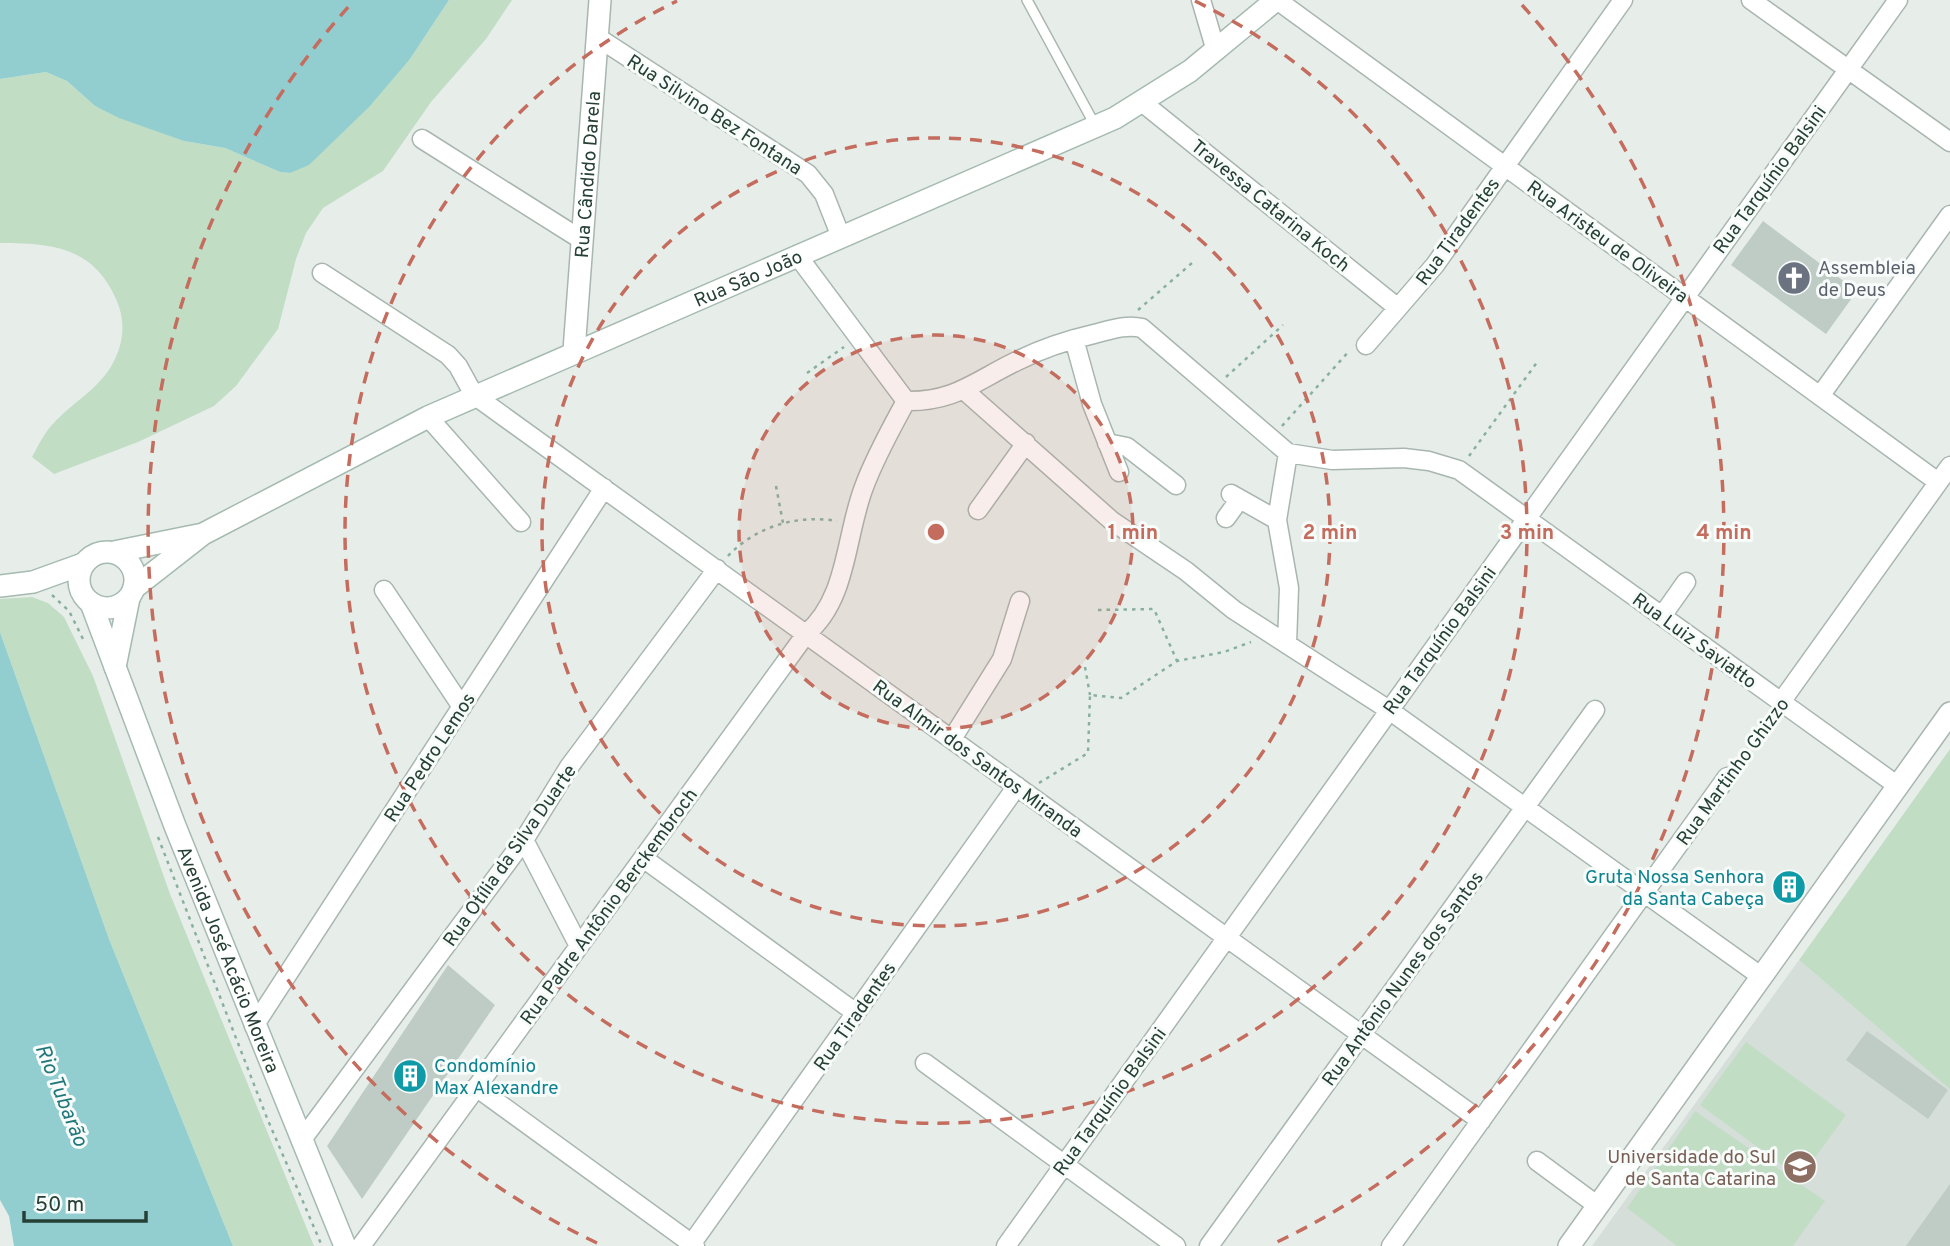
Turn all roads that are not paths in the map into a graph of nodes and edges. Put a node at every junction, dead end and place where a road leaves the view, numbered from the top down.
1 (600, 0) edge
2 (1027, 0) edge
3 (1201, 0) edge
4 (1276, 0) edge
5 (1623, 0) edge
6 (1751, 0) edge
7 (1898, 0) edge
8 (597, 37) junction
9 (1216, 51) junction
10 (1848, 69) junction
11 (1143, 103) junction
12 (1096, 127) junction
13 (422, 139) dead end
14 (1950, 142) edge
15 (1505, 166) junction
16 (1950, 215) edge
17 (841, 237) junction
18 (582, 240) junction
19 (797, 255) junction
20 (323, 273) dead end
21 (1685, 297) junction
22 (1398, 308) junction
23 (1074, 339) junction
24 (1366, 345) road end
25 (574, 351) junction
26 (965, 391) junction
27 (474, 395) junction
28 (1820, 396) junction
29 (906, 401) junction
30 (428, 417) junction
31 (1026, 443) junction
32 (1107, 443) junction
33 (1288, 453) junction
34 (1950, 466) edge
35 (1119, 472) dead end
36 (1938, 482) junction
37 (1176, 485) dead end
38 (604, 488) junction
39 (978, 510) dead end
40 (1226, 518) dead end
41 (1527, 518) junction
42 (1276, 520) junction
43 (521, 522) dead end
44 (203, 534) junction
45 (114, 552) junction
46 (83, 564) junction
47 (717, 569) junction
48 (1686, 582) dead end
49 (17, 584) edge
50 (384, 590) dead end
51 (132, 593) junction
52 (88, 599) junction
53 (1020, 601) dead end
54 (1662, 616) junction
55 (806, 634) junction
56 (1287, 644) junction
57 (115, 669) junction
58 (1781, 702) junction
59 (462, 707) junction
60 (1389, 710) junction
61 (1595, 710) dead end
62 (1950, 713) edge
63 (952, 739) junction
64 (1727, 776) road end
65 (1898, 786) junction
66 (1021, 789) junction
67 (1524, 808) junction
68 (524, 840) junction
69 (643, 858) junction
70 (1644, 892) junction
71 (1227, 937) junction
72 (579, 946) junction
73 (1762, 976) junction
74 (856, 1013) junction
75 (254, 1026) junction
76 (1362, 1034) junction
77 (925, 1063) dead end
78 (476, 1087) junction
79 (1481, 1121) junction
80 (301, 1141) junction
81 (1537, 1161) dead end
82 (1064, 1165) junction
83 (1598, 1206) junction
84 (692, 1245) edge
85 (345, 1246) edge
86 (361, 1246) edge
87 (1006, 1246) edge
88 (1176, 1246) edge
89 (1209, 1246) edge
90 (1391, 1246) edge
91 (1569, 1246) edge

1 - 8 main road, Rua Cândido Darela
2 - 12 lane
3 - 9 street
4 - 9 main road, Rua São João
4 - 15 street, Rua Aristeu de Oliveira
5 - 15 street, Rua Tiradentes
6 - 10 street
7 - 10 street, Rua Tarquínio Balsini
8 - 17 street, Rua Silvino Bez Fontana
8 - 18 main road, Rua Cândido Darela
9 - 11 main road, Rua São João
10 - 14 street
10 - 21 street, Rua Tarquínio Balsini
11 - 12 main road, Rua São João
11 - 22 street, Travessa Catarina Koch
12 - 17 main road, Rua São João
13 - 18 street
15 - 21 street, Rua Aristeu de Oliveira
15 - 22 street, Rua Tiradentes
16 - 28 street
17 - 19 main road, Rua São João
18 - 25 main road, Rua Cândido Darela
19 - 25 main road, Rua São João
19 - 29 street
20 - 27 street
21 - 28 street, Rua Aristeu de Oliveira
21 - 41 street, Rua Tarquínio Balsini
22 - 24 street, Rua Tiradentes
23 - 26 street
23 - 32 street
23 - 33 street
25 - 27 main road, Rua São João
26 - 29 street
26 - 31 street
27 - 30 main road, Rua São João
27 - 38 street, Rua Almir dos Santos Miranda
28 - 36 street, Rua Aristeu de Oliveira
29 - 55 street, Rua Padre Antônio Berckembroch
30 - 43 street
30 - 44 main road, Rua São João
31 - 39 street
31 - 56 street
32 - 35 street
32 - 37 street
33 - 41 street, Rua Luiz Saviatto
33 - 42 street
34 - 36 street, Rua Martinho Ghizzo
36 - 58 street, Rua Martinho Ghizzo
38 - 47 street, Rua Almir dos Santos Miranda
38 - 59 street, Rua Pedro Lemos
40 - 42 street
41 - 54 street, Rua Luiz Saviatto
41 - 60 street, Rua Tarquínio Balsini
42 - 56 street
44 - 45 main road, Rua São João
44 - 51 main road, Rua São João
45 - 46 main road
45 - 51 main road
46 - 49 main road
46 - 52 main road
47 - 55 street, Rua Almir dos Santos Miranda
47 - 68 street, Rua Otília da Silva Duarte
48 - 54 street
49 - 52 main road
50 - 59 street
51 - 52 main road
51 - 57 main road
52 - 57 main road, Avenida José Acácio Moreira
53 - 63 street
54 - 58 street, Rua Luiz Saviatto
55 - 63 street, Rua Almir dos Santos Miranda
55 - 69 street, Rua Padre Antônio Berckembroch
56 - 60 street
57 - 75 main road, Avenida José Acácio Moreira
58 - 65 street, Rua Luiz Saviatto
59 - 75 street, Rua Pedro Lemos
60 - 67 street
60 - 71 street, Rua Tarquínio Balsini
61 - 67 street, Rua Antônio Nunes dos Santos
62 - 65 main road
63 - 66 street, Rua Almir dos Santos Miranda
64 - 70 street, Rua Martinho Ghizzo
65 - 73 main road
66 - 71 street, Rua Almir dos Santos Miranda
66 - 74 street, Rua Tiradentes
67 - 70 street
67 - 76 street, Rua Antônio Nunes dos Santos
68 - 72 street
68 - 80 street, Rua Otília da Silva Duarte
69 - 72 street, Rua Padre Antônio Berckembroch
69 - 74 street
70 - 73 street
70 - 79 street, Rua Martinho Ghizzo
71 - 76 street, Rua Almir dos Santos Miranda
71 - 82 street, Rua Tarquínio Balsini
72 - 78 street, Rua Padre Antônio Berckembroch
73 - 83 main road
74 - 84 street, Rua Tiradentes
75 - 80 main road, Avenida José Acácio Moreira
76 - 79 street, Rua Almir dos Santos Miranda
76 - 89 street, Rua Antônio Nunes dos Santos
77 - 82 street
78 - 84 street
78 - 86 street, Rua Padre Antônio Berckembroch
79 - 90 street, Rua Martinho Ghizzo
80 - 85 main road, Avenida José Acácio Moreira
81 - 83 street
82 - 87 street, Rua Tarquínio Balsini
82 - 88 street
83 - 91 main road

